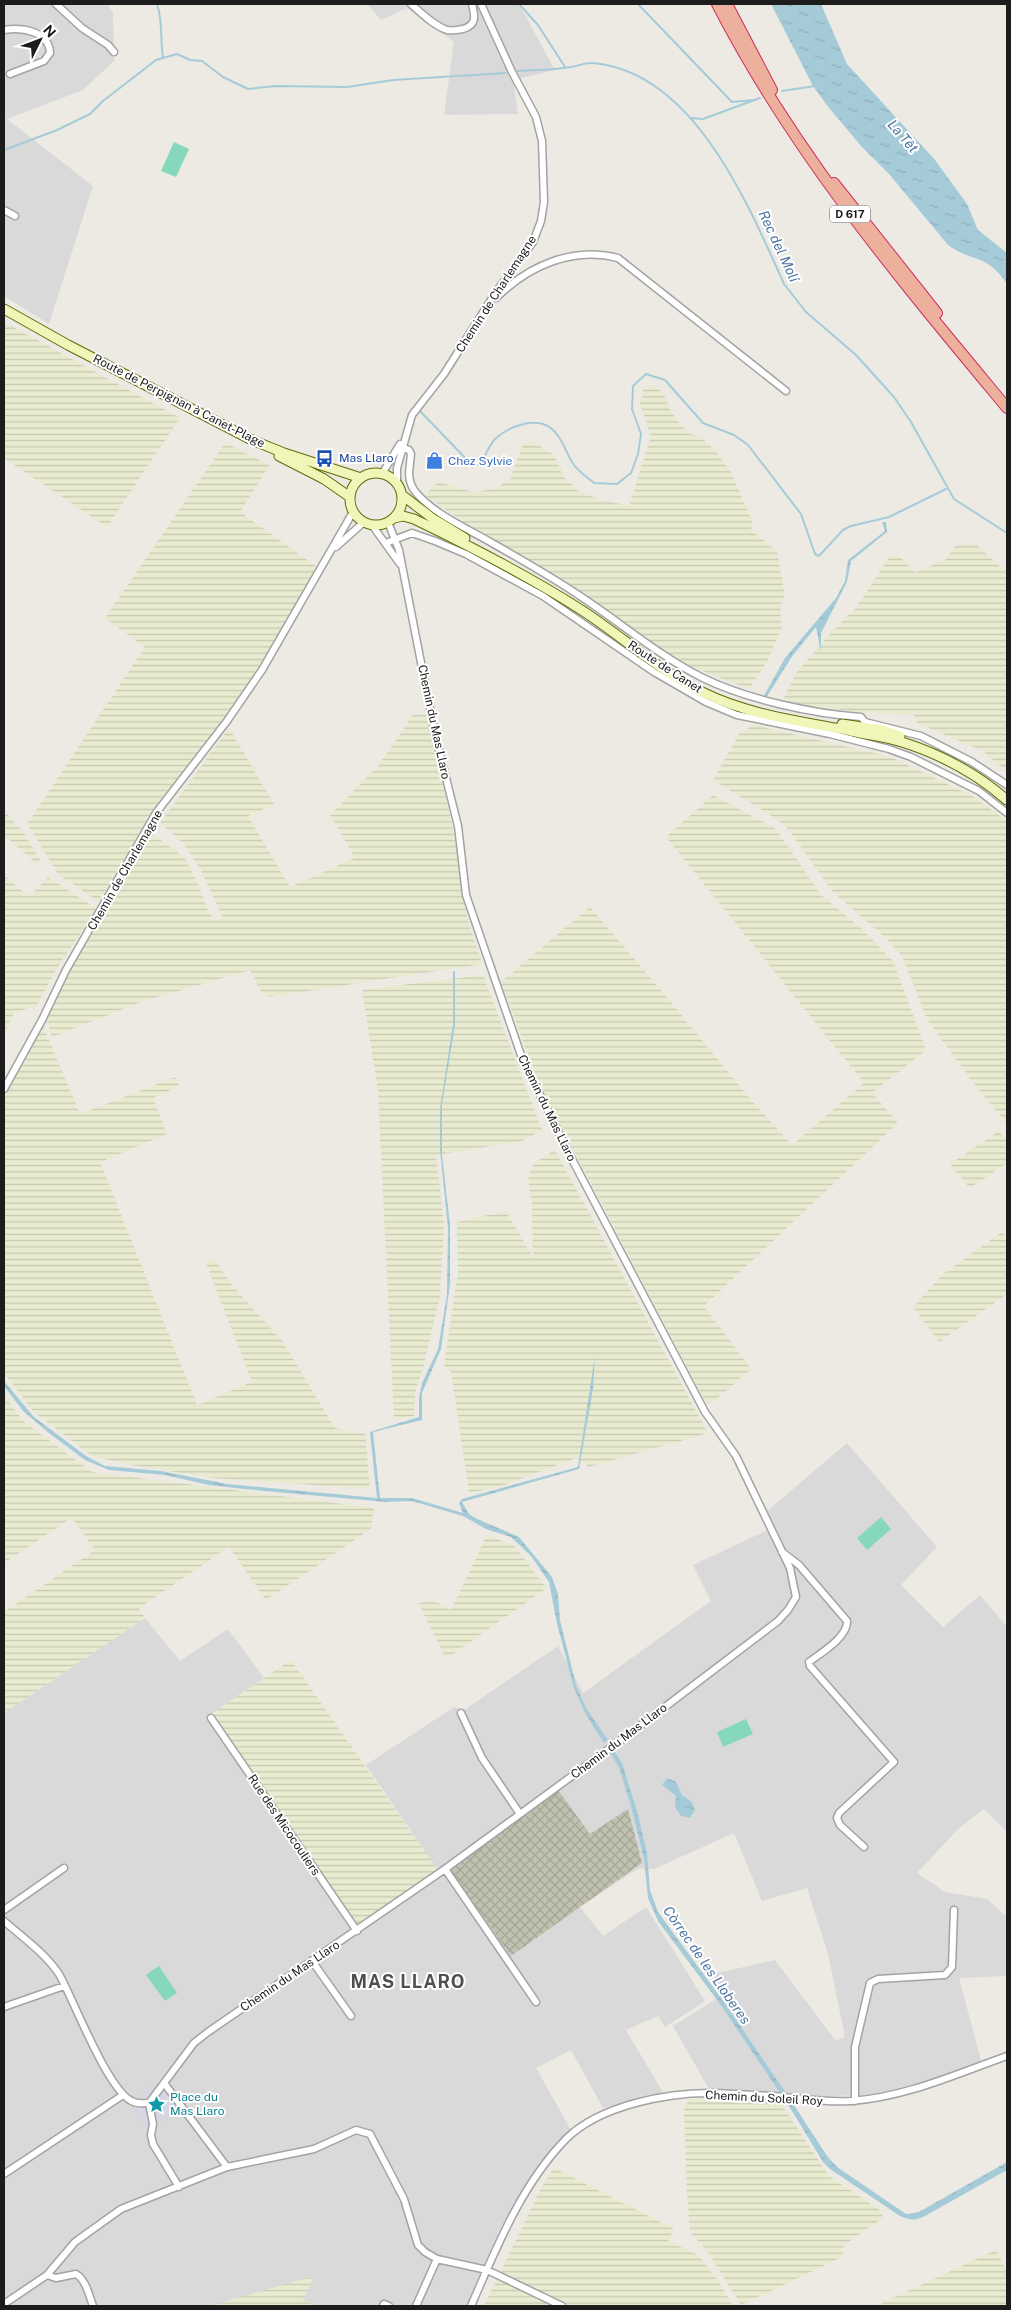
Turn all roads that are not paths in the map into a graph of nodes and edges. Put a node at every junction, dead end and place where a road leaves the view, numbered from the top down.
1 (56, 4) edge
2 (411, 4) edge
3 (472, 4) edge
4 (481, 4) edge
5 (717, 4) edge
6 (727, 4) edge
7 (4, 30) edge
8 (114, 52) dead end
9 (10, 74) dead end
10 (4, 210) edge
11 (15, 216) dead end
12 (488, 305) junction
13 (4, 308) edge
14 (4, 313) edge
15 (786, 391) dead end
16 (1007, 398) edge
17 (1007, 408) edge
18 (401, 447) junction
19 (382, 474) junction
20 (361, 478) junction
21 (397, 483) junction
22 (402, 495) junction
23 (350, 497) junction
24 (354, 512) junction
25 (391, 520) junction
26 (368, 523) junction
27 (394, 540) junction
28 (386, 543) junction
29 (326, 560) junction
30 (402, 567) junction
31 (865, 725) junction
32 (1007, 785) edge
33 (1007, 795) edge
34 (1007, 800) edge
35 (1007, 813) edge
36 (4, 1089) edge
37 (782, 1552) junction
38 (461, 1713) dead end
39 (211, 1718) dead end
40 (520, 1814) junction
41 (864, 1847) dead end
42 (64, 1868) dead end
43 (445, 1869) junction
44 (4, 1910) edge
45 (954, 1910) dead end
46 (4, 1921) edge
47 (357, 1931) junction
48 (312, 1960) junction
49 (64, 1986) junction
50 (536, 2002) dead end
51 (4, 2007) edge
52 (350, 2016) dead end
53 (1007, 2056) edge
54 (164, 2083) junction
55 (124, 2095) junction
56 (855, 2101) junction
57 (149, 2104) junction
58 (227, 2167) junction
59 (4, 2174) edge
60 (179, 2187) junction
61 (437, 2259) junction
62 (487, 2270) junction
63 (47, 2275) junction
64 (4, 2304) edge
65 (93, 2306) edge
66 (383, 2306) edge
67 (389, 2306) edge
68 (416, 2306) edge
69 (471, 2306) edge
70 (562, 2306) edge

1 - 8 street
2 - 3 street
4 - 12 street, Chemin de Charlemagne
5 - 17 highway, D 617
6 - 16 highway, D 617
7 - 9 street
10 - 11 street
12 - 15 street
12 - 18 street, Chemin de Charlemagne
13 - 20 main road, Route de Perpignan à Canet-Plage
14 - 23 main road, Route de Perpignan à Canet-Plage
18 - 19 street, Chemin de Charlemagne
18 - 21 street, Chemin de Charlemagne
18 - 31 street
19 - 20 main road
19 - 21 main road
20 - 23 main road
21 - 22 main road
22 - 25 main road
22 - 31 main road, Route de Canet
23 - 24 main road
24 - 26 main road
24 - 29 street, Chemin de Charlemagne
25 - 26 main road
25 - 27 street, Chemin du Mas Llaro
25 - 34 main road, Route de Canet
26 - 28 street
26 - 29 street, Chemin de Charlemagne
27 - 28 street
27 - 30 street, Chemin du Mas Llaro
27 - 35 street
28 - 30 street
29 - 36 street, Chemin de Charlemagne
30 - 37 street, Chemin du Mas Llaro
31 - 32 street
31 - 33 main road, Route de Canet
37 - 40 street, Chemin du Mas Llaro
37 - 41 street, Chemin du Mas Llaro
38 - 40 street
39 - 47 street, Rue des Micocouliers
40 - 43 street, Chemin du Mas Llaro
42 - 44 street
43 - 47 street, Chemin du Mas Llaro
43 - 50 street
45 - 56 street
46 - 49 street
47 - 48 street, Chemin du Mas Llaro
48 - 52 street
48 - 54 street, Chemin du Mas Llaro
49 - 51 street
49 - 55 street
53 - 56 street, Chemin du Soleil Roy
54 - 57 street, Chemin du Mas Llaro
54 - 58 street
55 - 57 street
55 - 59 street
56 - 62 street, Chemin du Soleil Roy
57 - 60 street
58 - 60 street
58 - 61 street
60 - 63 street
61 - 62 street
61 - 68 street
62 - 69 street, Chemin du Soleil Roy
62 - 70 street
63 - 64 street
63 - 65 street
66 - 67 street

